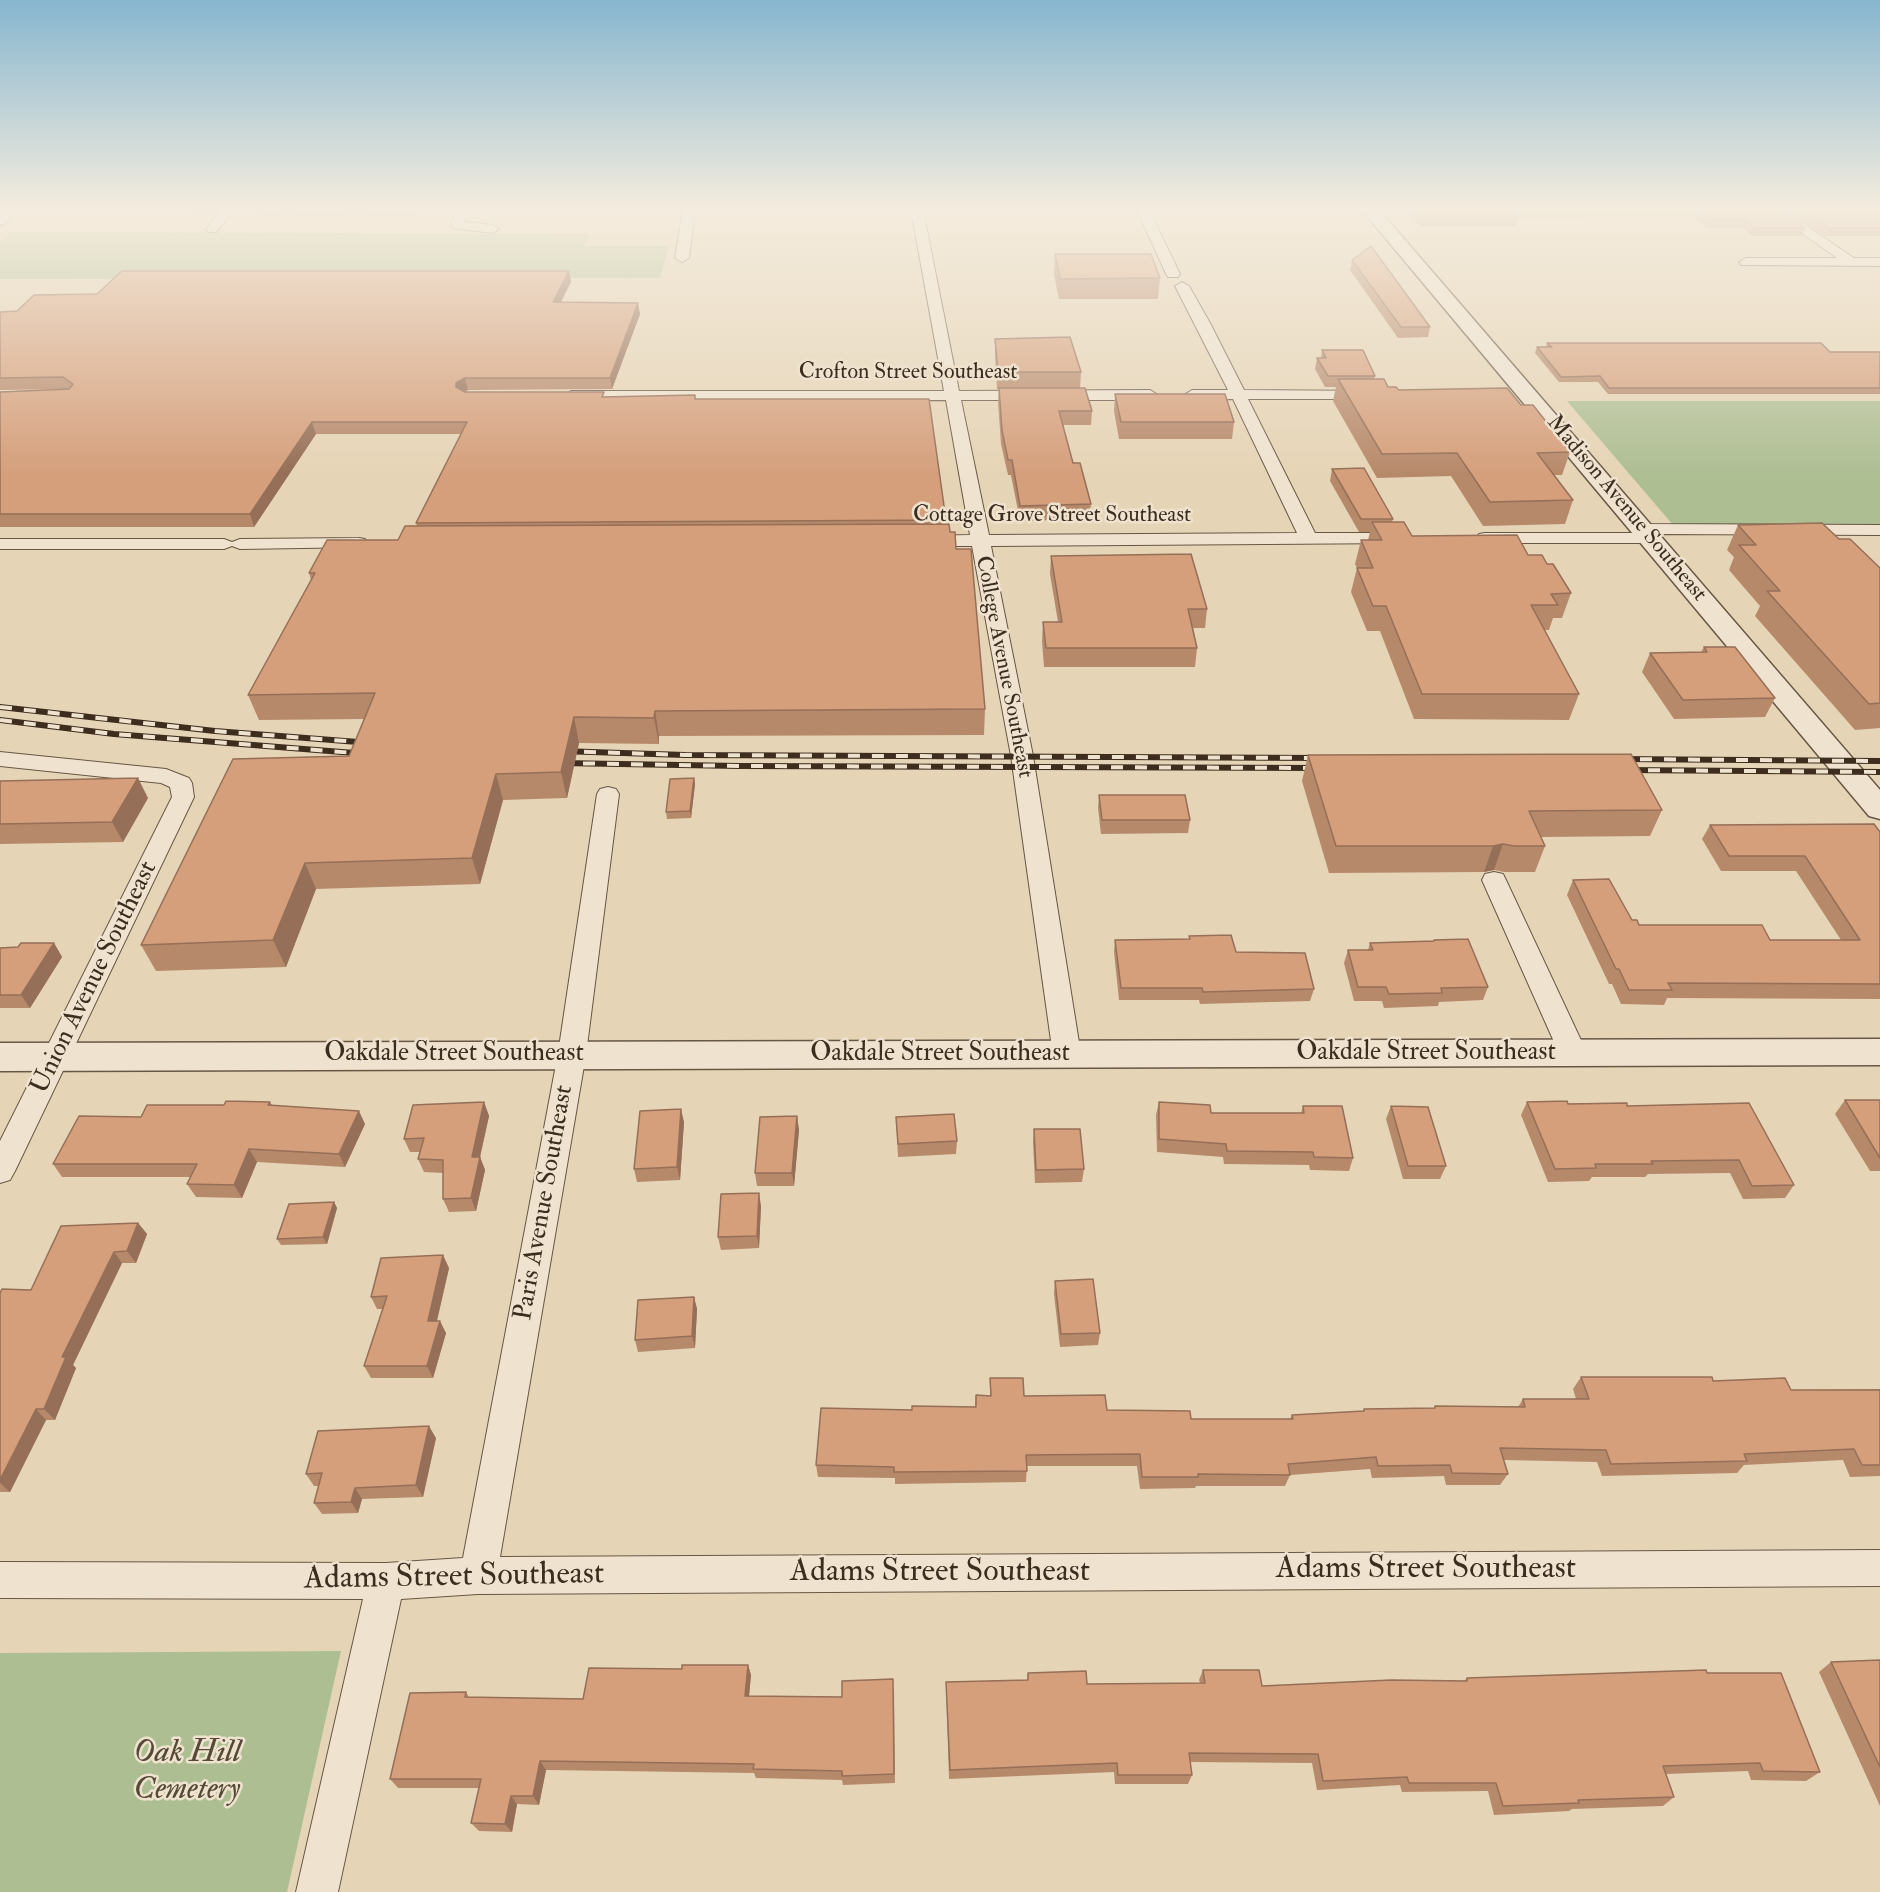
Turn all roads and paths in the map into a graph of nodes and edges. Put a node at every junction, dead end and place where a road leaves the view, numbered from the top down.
1 (934, 298) edge
2 (1188, 298) edge
3 (1446, 298) edge
4 (1384, 394) edge
5 (1504, 394) edge
6 (1528, 394) junction
7 (1238, 395) junction
8 (550, 396) edge
9 (952, 396) junction
10 (1880, 530) edge
11 (1646, 533) junction
12 (1416, 538) edge
13 (1464, 538) edge
14 (1309, 539) junction
15 (979, 540) junction
16 (908, 541) edge
17 (376, 543) edge
18 (0, 544) edge
19 (0, 759) edge
20 (608, 794) dead end
21 (1880, 809) edge
22 (1494, 880) dead end
23 (1880, 1052) edge
24 (1573, 1053) junction
25 (572, 1054) junction
26 (1067, 1055) junction
27 (0, 1057) edge
28 (56, 1057) junction
29 (0, 1171) edge
30 (1880, 1568) edge
31 (478, 1576) junction
32 (0, 1580) edge
33 (386, 1581) junction
34 (317, 1892) edge

1 - 9 street, College Avenue Southeast
2 - 7 street
3 - 6 street, Madison Avenue Southeast
4 - 7 street, Crofton Street Southeast
5 - 6 street
6 - 11 street, Madison Avenue Southeast
7 - 9 street, Crofton Street Southeast
7 - 14 street
8 - 9 street, Crofton Street Southeast
9 - 15 street, College Avenue Southeast
10 - 11 street
11 - 13 street
11 - 21 street, Madison Avenue Southeast
12 - 14 street, Cottage Grove Street Southeast
14 - 15 street, Cottage Grove Street Southeast
15 - 16 street, Cottage Grove Street Southeast
15 - 26 street, College Avenue Southeast
17 - 18 street
19 - 28 street, Union Avenue Southeast
20 - 25 street, Paris Avenue Southeast
22 - 24 street
23 - 24 street, Oakdale Street Southeast
24 - 26 street, Oakdale Street Southeast
25 - 26 street, Oakdale Street Southeast
25 - 28 street, Oakdale Street Southeast
25 - 31 street, Paris Avenue Southeast
27 - 28 street, Oakdale Street Southeast
28 - 29 street, Union Avenue Southeast
30 - 31 street, Adams Street Southeast
31 - 33 street, Adams Street Southeast
32 - 33 street, Adams Street Southeast
33 - 34 street

